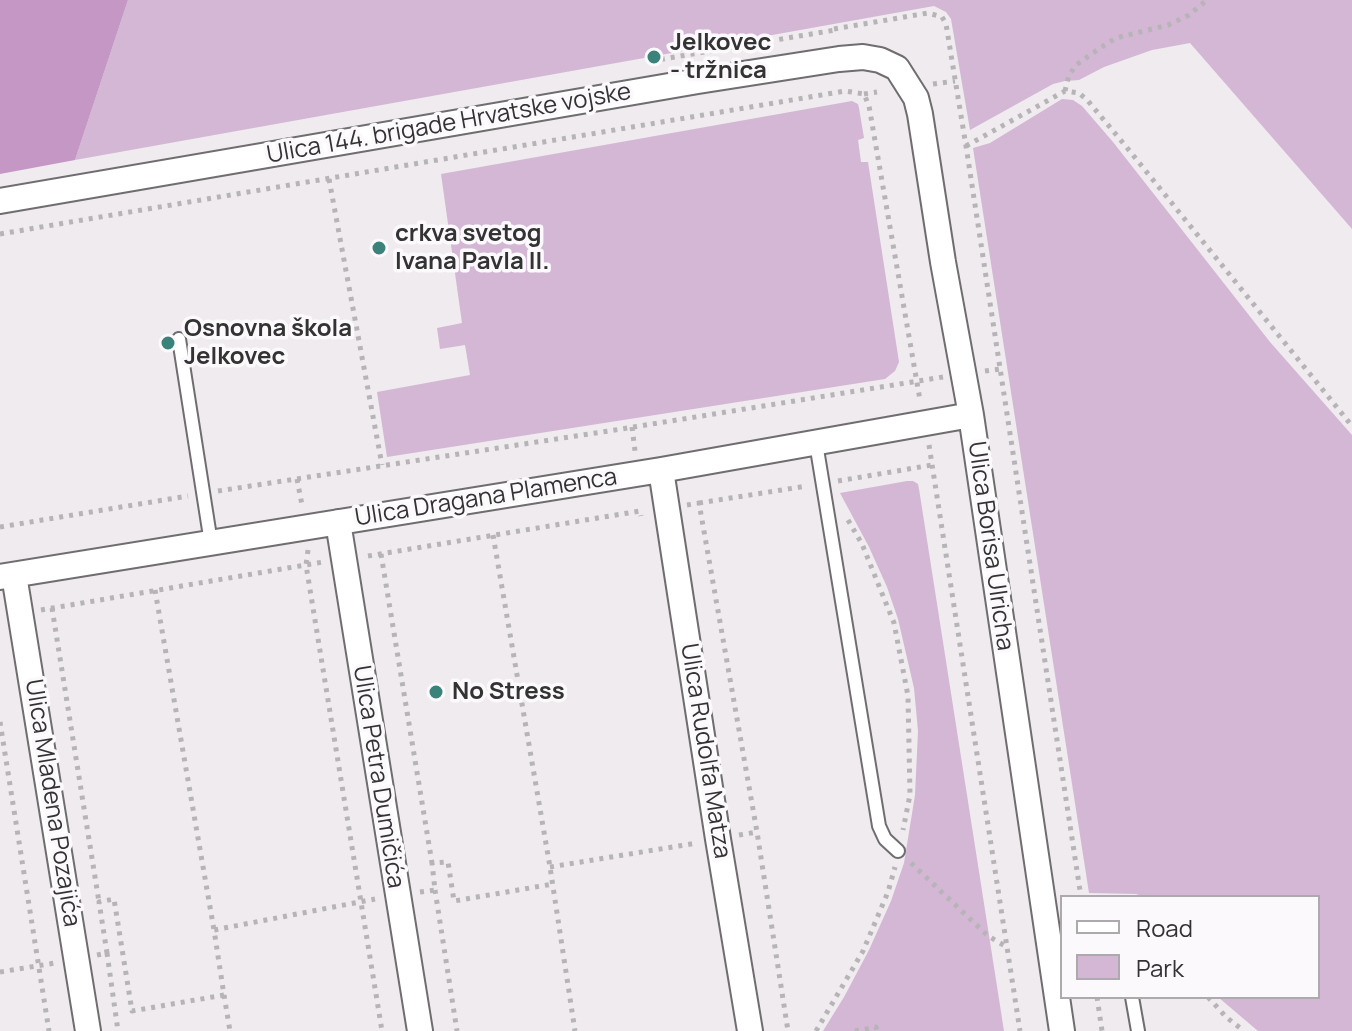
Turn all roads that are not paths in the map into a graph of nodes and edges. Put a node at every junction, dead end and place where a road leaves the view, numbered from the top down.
1 (897, 68) joint
2 (0, 201) edge
3 (179, 339) dead end
4 (971, 415) junction
5 (816, 443) junction
6 (661, 470) junction
7 (338, 522) junction
8 (211, 543) junction
9 (7, 576) edge
10 (898, 851) road end
11 (1056, 957) edge
12 (1132, 999) edge
13 (88, 1031) edge
14 (420, 1031) edge
15 (750, 1031) edge
16 (1062, 1031) edge
17 (1138, 1031) edge

1 - 2 street, Ulica 144. brigade Hrvatske vojske
1 - 4 street, Ulica Borisa Ulricha
3 - 8 lane
4 - 5 street, Ulica Dragana Plamenca
4 - 11 street, Ulica Borisa Ulricha
5 - 6 street, Ulica Dragana Plamenca
5 - 10 lane
6 - 7 street, Ulica Dragana Plamenca
6 - 15 street, Ulica Rudolfa Matza
7 - 8 street, Ulica Dragana Plamenca
7 - 14 street, Ulica Petra Dumičića
8 - 9 street, Ulica Dragana Plamenca
9 - 13 street, Ulica Mladena Pozajića
11 - 16 street, Ulica Borisa Ulricha
12 - 17 lane

